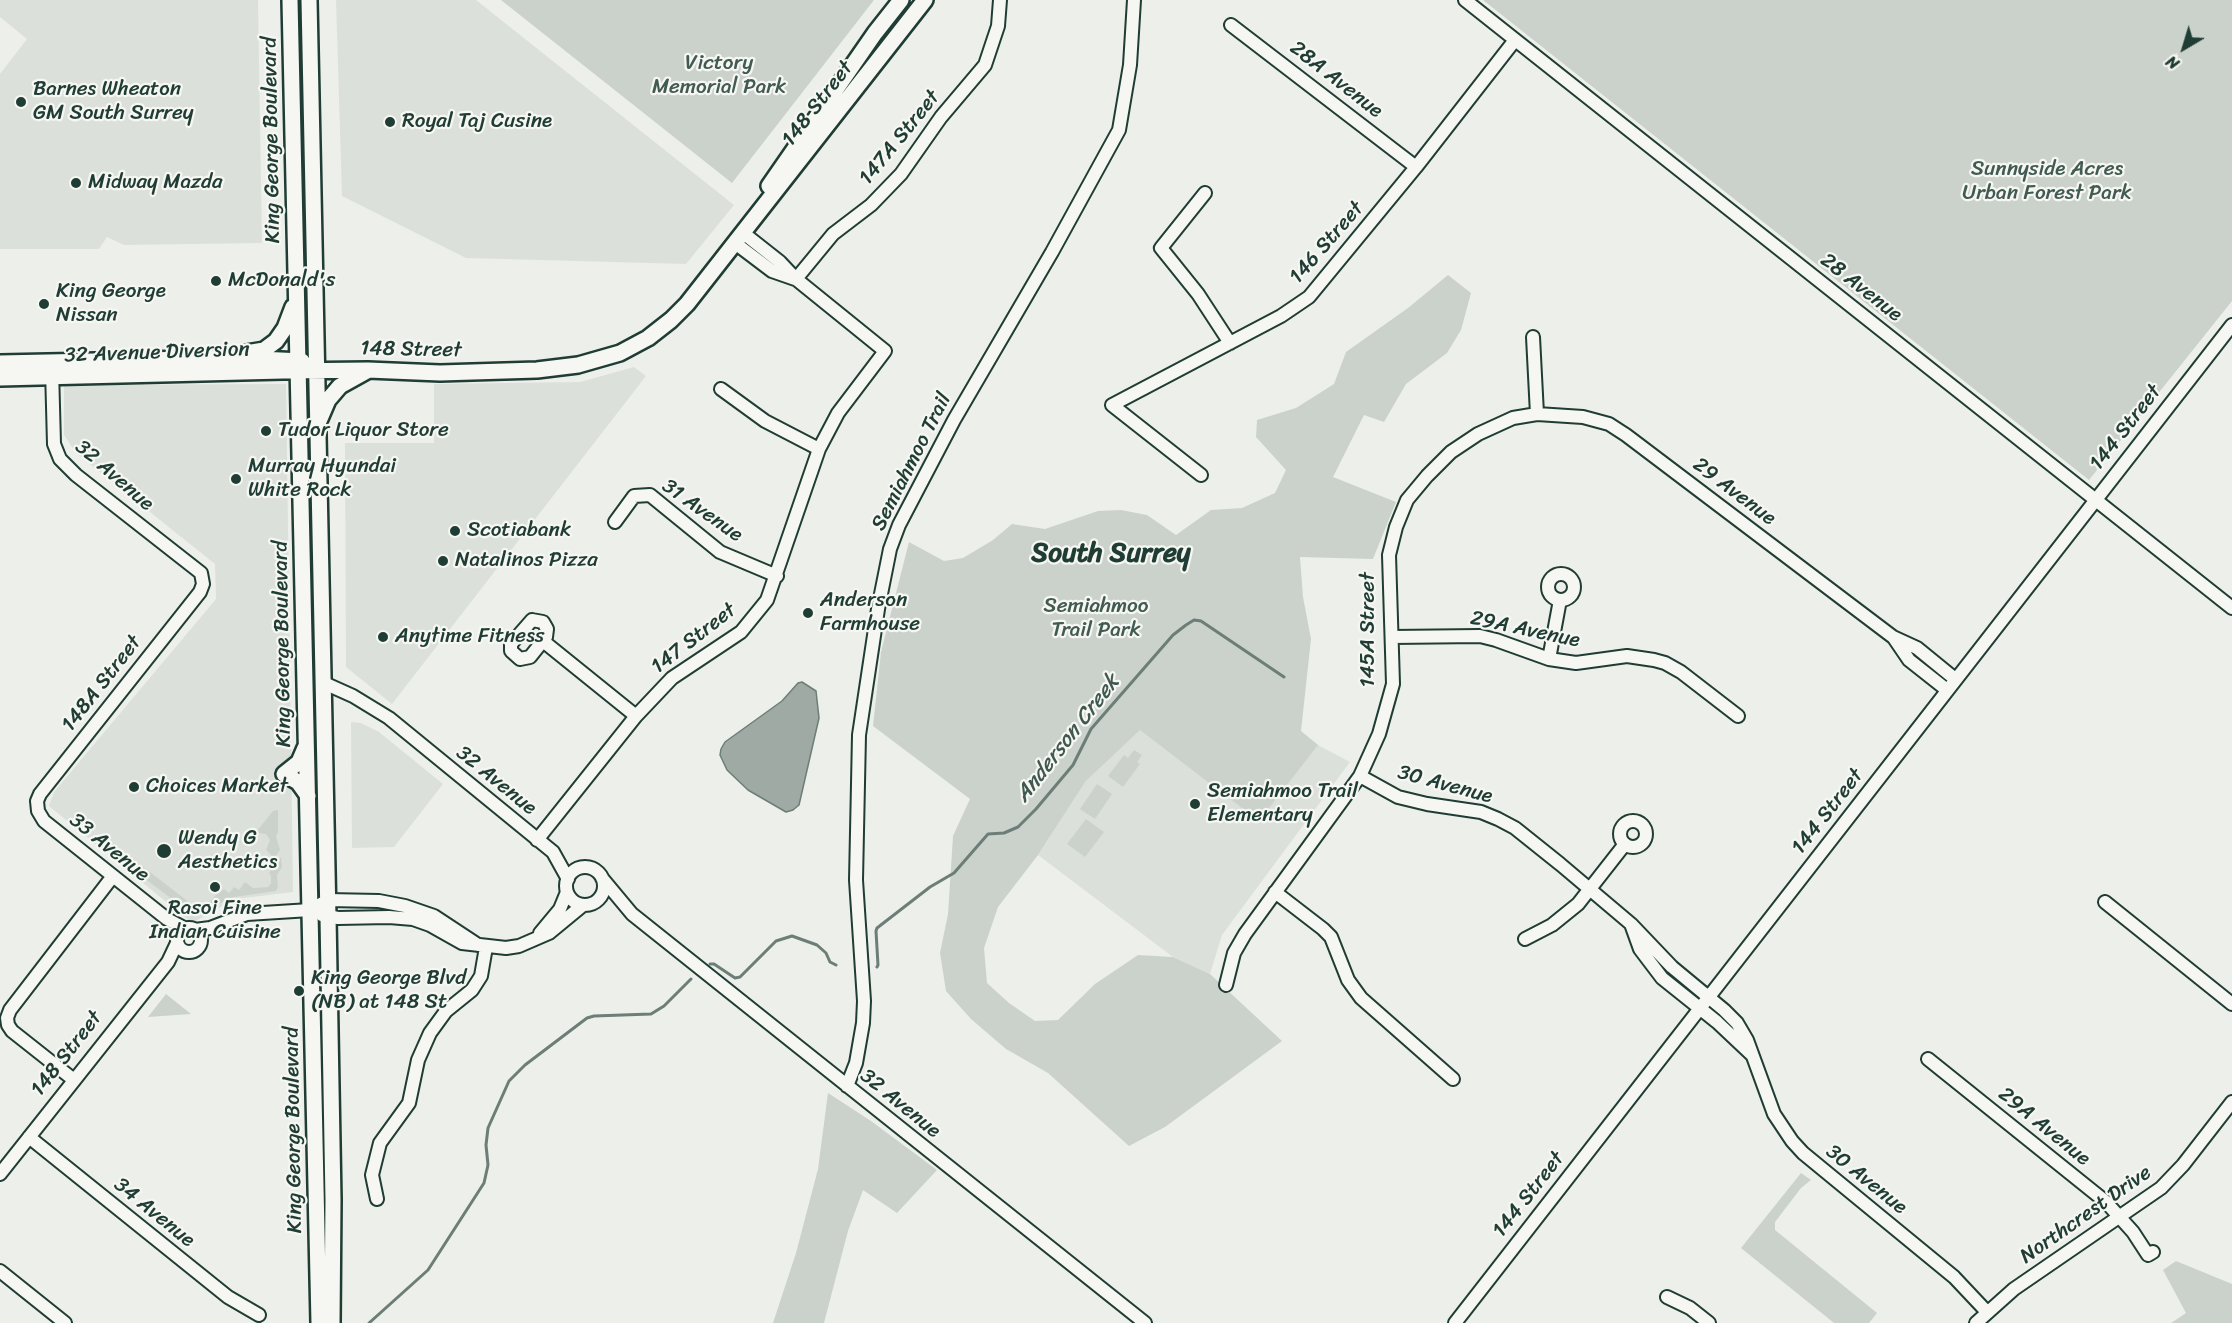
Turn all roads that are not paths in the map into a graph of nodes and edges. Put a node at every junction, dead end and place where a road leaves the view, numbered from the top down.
1 (290, 0) edge
2 (300, 0) edge
3 (309, 0) edge
4 (901, 0) edge
5 (925, 0) edge
6 (1000, 0) edge
7 (1134, 0) edge
8 (1465, 0) edge
9 (1232, 25) dead end
10 (1515, 40) junction
11 (311, 75) junction
12 (1416, 167) junction
13 (1205, 193) dead end
14 (739, 238) junction
15 (796, 279) junction
16 (296, 301) junction
17 (2232, 325) edge
18 (1533, 337) dead end
19 (1230, 342) junction
20 (238, 358) junction
21 (0, 363) edge
22 (578, 365) junction
23 (297, 366) junction
24 (316, 366) junction
25 (52, 370) junction
26 (368, 370) junction
27 (0, 378) edge
28 (722, 389) dead end
29 (1538, 414) junction
30 (318, 424) junction
31 (819, 449) junction
32 (1201, 475) dead end
33 (2096, 499) junction
34 (615, 522) dead end
35 (777, 576) junction
36 (200, 592) joint
37 (303, 596) junction
38 (1560, 600) dead end
39 (2232, 608) edge
40 (1392, 637) junction
41 (1893, 637) junction
42 (543, 641) dead end
43 (1550, 659) junction
44 (1955, 679) junction
45 (324, 683) junction
46 (1947, 690) junction
47 (636, 716) junction
48 (1738, 716) dead end
49 (307, 746) junction
50 (1360, 776) junction
51 (308, 796) junction
52 (37, 801) joint
53 (537, 840) junction
54 (1625, 844) dead end
55 (553, 852) junction
56 (583, 868) junction
57 (113, 876) junction
58 (602, 878) junction
59 (568, 879) junction
60 (1590, 888) junction
61 (567, 892) junction
62 (1275, 892) junction
63 (328, 900) junction
64 (2105, 902) dead end
65 (588, 904) junction
66 (310, 910) junction
67 (632, 914) junction
68 (328, 917) junction
69 (1631, 924) junction
70 (187, 938) junction
71 (536, 939) junction
72 (1525, 939) dead end
73 (482, 946) junction
74 (1666, 962) junction
75 (1657, 972) junction
76 (1226, 985) dead end
77 (1708, 998) junction
78 (2232, 1004) edge
79 (1700, 1008) junction
80 (1752, 1055) junction
81 (1928, 1059) dead end
82 (1453, 1079) dead end
83 (74, 1080) junction
84 (846, 1086) junction
85 (2232, 1102) edge
86 (29, 1137) junction
87 (4, 1158) edge
88 (0, 1174) edge
89 (377, 1199) dead end
90 (2120, 1217) junction
91 (2153, 1251) dead end
92 (0, 1271) edge
93 (1667, 1297) dead end
94 (1987, 1312) junction
95 (259, 1315) dead end
96 (65, 1323) edge
97 (319, 1323) edge
98 (332, 1323) edge
99 (1145, 1323) edge
100 (1455, 1323) edge
101 (1709, 1323) edge
102 (1976, 1323) edge

1 - 16 main road, King George Boulevard
2 - 11 main road
3 - 11 main road, King George Boulevard
4 - 14 main road, 148 Street
5 - 14 main road, 148 Street
6 - 15 street, 147A Street
7 - 84 street, Semiahmoo Trail
8 - 10 street, 28 Avenue
9 - 12 street, 28A Avenue
10 - 12 street, 146 Street
10 - 33 street, 28 Avenue
11 - 24 main road, King George Boulevard
12 - 19 street, 146 Street
13 - 19 street
14 - 15 street
14 - 22 main road, 148 Street
15 - 31 street, 147 Street
16 - 20 main road
16 - 23 main road, King George Boulevard
17 - 33 street, 144 Street
18 - 29 street
19 - 32 street, 146 Street
20 - 23 main road, 32 Avenue Diversion
20 - 25 main road, 32 Avenue Diversion
21 - 25 main road, 32 Avenue Diversion
22 - 24 main road, 148 Street
22 - 26 main road, 148 Street
23 - 24 main road, 32 Avenue Diversion
23 - 25 main road, 32 Avenue Diversion
23 - 37 main road, King George Boulevard
24 - 26 main road, 148 Street
24 - 30 main road, King George Boulevard
25 - 27 main road, 32 Avenue Diversion
25 - 36 street, 32 Avenue
26 - 30 main road
28 - 31 street
29 - 40 street, 145A Street
29 - 41 street, 29 Avenue
30 - 45 main road, King George Boulevard
31 - 35 street, 147 Street
33 - 39 street, 28 Avenue
33 - 44 street, 144 Street
34 - 35 street, 31 Avenue
35 - 47 street, 147 Street
36 - 52 street, 148A Street
37 - 45 main road
37 - 49 main road, King George Boulevard
38 - 43 street
40 - 43 street, 29A Avenue
40 - 50 street, 145A Street
41 - 44 street, 29 Avenue
41 - 46 street, 29 Avenue
42 - 47 street
43 - 48 street, 29A Avenue
44 - 46 street, 144 Street
45 - 53 street, 32 Avenue
45 - 63 main road, King George Boulevard
46 - 77 street, 144 Street
47 - 53 street, 147 Street
49 - 51 main road, King George Boulevard
49 - 51 main road
50 - 60 street, 30 Avenue
50 - 62 street, 145A Street
51 - 66 main road, King George Boulevard
52 - 57 street, 33 Avenue
53 - 55 street, 32 Avenue
54 - 60 street
55 - 56 street, 32 Avenue
55 - 59 street, 32 Avenue
56 - 58 street
56 - 59 street
57 - 70 street, 33 Avenue
57 - 83 street
58 - 65 street
58 - 67 street, 32 Avenue
59 - 61 street
60 - 69 street, 30 Avenue
60 - 72 street
61 - 65 street
61 - 71 street
62 - 76 street, 145A Street
62 - 82 street
63 - 66 street, 148 Street
63 - 68 main road, King George Boulevard
63 - 73 street
64 - 78 street
65 - 67 street, 32 Avenue
65 - 71 street
66 - 68 street
66 - 70 street, 148 Street
66 - 97 main road, King George Boulevard
67 - 84 street, 32 Avenue
68 - 73 street
68 - 98 main road, King George Boulevard
69 - 74 street, 30 Avenue
69 - 75 street, 30 Avenue
70 - 83 street, 148 Street
71 - 73 street
73 - 89 street
74 - 75 street
74 - 77 street, 30 Avenue
75 - 79 street, 30 Avenue
77 - 79 street, 144 Street
77 - 80 street, 30 Avenue
79 - 80 street, 30 Avenue
79 - 100 street, 144 Street
80 - 94 street, 30 Avenue
81 - 90 street, 29A Avenue
83 - 86 street, 148 Street
84 - 99 street, 32 Avenue
85 - 90 street, Northcrest Drive
86 - 87 street, 148 Street
86 - 95 street, 34 Avenue
87 - 88 street, 148 Street
90 - 91 street, 29A Avenue
90 - 94 street, Northcrest Drive
92 - 96 street
93 - 101 street
94 - 102 street, Northcrest Drive

